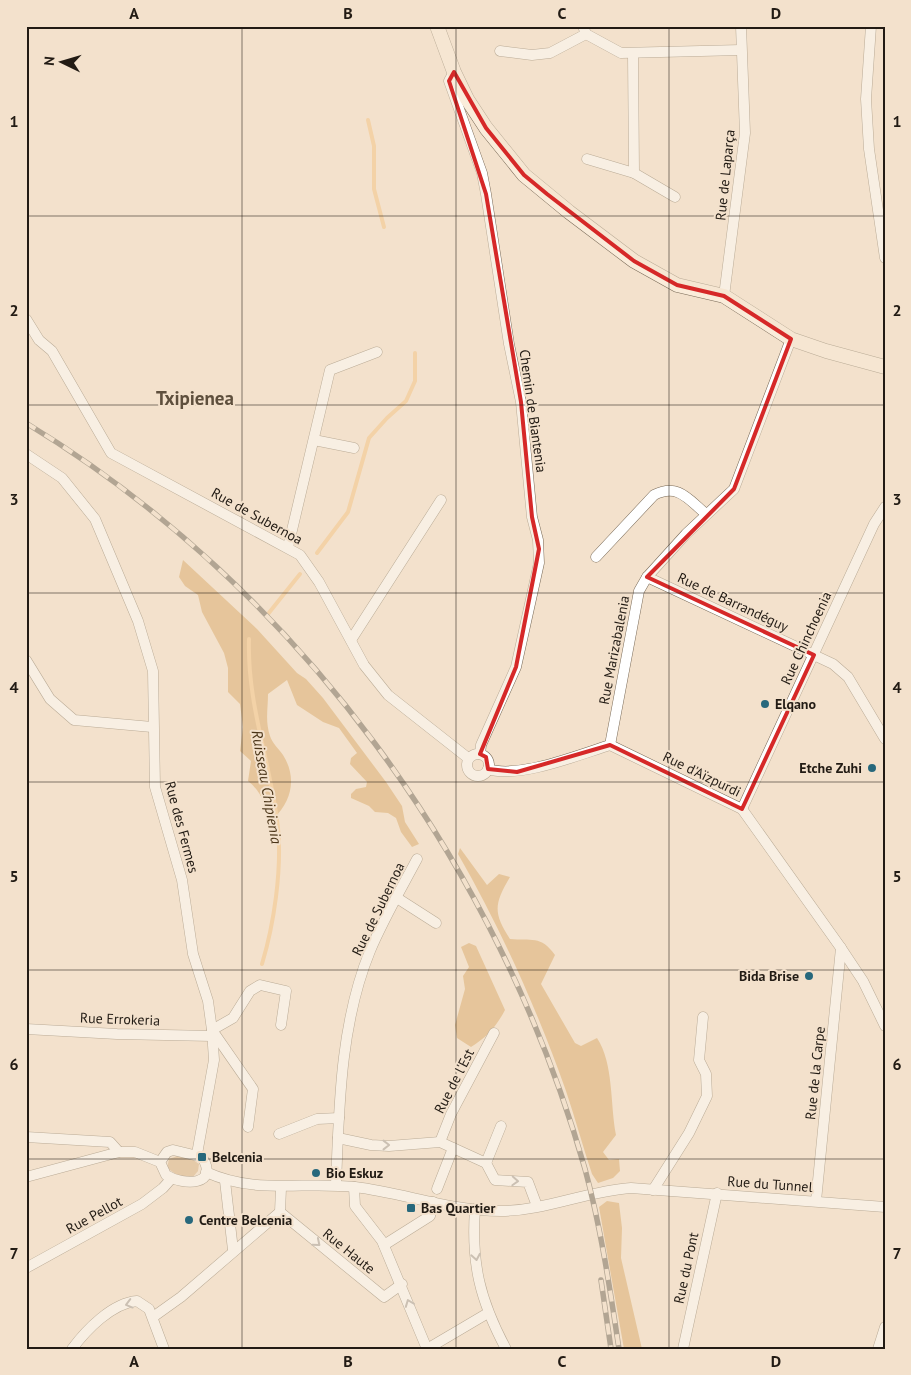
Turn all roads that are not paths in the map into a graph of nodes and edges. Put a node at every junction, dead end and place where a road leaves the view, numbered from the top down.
1 (437, 26) edge
2 (741, 26) edge
3 (871, 26) edge
4 (584, 30) edge
5 (741, 50) junction
6 (500, 51) dead end
7 (633, 54) junction
8 (454, 72) junction
9 (587, 159) dead end
10 (634, 174) junction
11 (675, 197) dead end
12 (885, 258) edge
13 (724, 296) junction
14 (26, 319) edge
15 (26, 338) edge
16 (791, 339) junction
17 (38, 340) junction
18 (377, 352) dead end
19 (884, 363) edge
20 (314, 440) junction
21 (354, 448) dead end
22 (26, 454) edge
23 (441, 500) dead end
24 (885, 507) edge
25 (706, 514) junction
26 (288, 547) junction
27 (596, 557) dead end
28 (647, 577) junction
29 (351, 640) junction
30 (814, 655) junction
31 (26, 660) edge
32 (152, 727) junction
33 (885, 739) edge
34 (610, 745) junction
35 (480, 754) junction
36 (468, 758) junction
37 (488, 769) junction
38 (742, 809) junction
39 (417, 859) dead end
40 (397, 898) junction
41 (436, 923) dead end
42 (841, 948) junction
43 (703, 1017) dead end
44 (280, 1025) dead end
45 (885, 1026) edge
46 (26, 1029) edge
47 (212, 1033) junction
48 (494, 1033) dead end
49 (338, 1118) junction
50 (501, 1126) dead end
51 (248, 1127) dead end
52 (279, 1134) dead end
53 (26, 1137) edge
54 (338, 1138) junction
55 (440, 1142) junction
56 (453, 1148) junction
57 (119, 1152) junction
58 (197, 1154) junction
59 (160, 1162) junction
60 (486, 1163) junction
61 (206, 1172) junction
62 (26, 1177) edge
63 (171, 1179) junction
64 (225, 1181) junction
65 (336, 1185) junction
66 (354, 1187) junction
67 (281, 1188) junction
68 (437, 1189) dead end
69 (652, 1190) junction
70 (717, 1193) junction
71 (816, 1201) junction
72 (432, 1202) junction
73 (536, 1206) junction
74 (885, 1206) edge
75 (475, 1209) junction
76 (280, 1212) junction
77 (384, 1245) junction
78 (234, 1250) junction
79 (26, 1268) edge
80 (402, 1284) junction
81 (488, 1313) junction
82 (154, 1317) junction
83 (885, 1327) edge
84 (72, 1349) edge
85 (164, 1349) edge
86 (427, 1349) edge
87 (506, 1349) edge
88 (682, 1349) edge
89 (878, 1349) edge

1 - 8 main road
2 - 5 street, Rue de Laparça
3 - 12 street
4 - 6 street
4 - 7 street
5 - 7 street
5 - 13 street, Rue de Laparça
7 - 10 street
8 - 13 main road
8 - 35 street, Chemin de Biantenia
9 - 10 street
10 - 11 street
13 - 16 main road
14 - 17 street, Rue de Subernoa
15 - 17 street
16 - 19 main road
16 - 25 street, Rue Marizabalenia
17 - 26 street, Rue de Subernoa
18 - 20 street
20 - 21 street
20 - 26 street
22 - 32 street, Rue des Fermes
23 - 29 street
24 - 30 street, Rue Chinchoenia
25 - 27 street
25 - 28 street, Rue Marizabalenia
26 - 29 street, Rue de Subernoa
28 - 30 street, Rue de Barrandéguy
28 - 34 street, Rue Marizabalenia
29 - 36 street, Rue de Subernoa
30 - 33 street, Rue de Barrandéguy
30 - 38 street, Rue Chinchoenia
31 - 32 street
32 - 47 street, Rue des Fermes
34 - 37 street
34 - 38 street, Rue d'Aïzpurdi
35 - 36 street
35 - 37 street
36 - 37 street
38 - 42 street, Rue d'Aïzpurdi
39 - 40 street, Rue de Subernoa
40 - 41 street
40 - 49 street, Rue de Subernoa
42 - 45 street, Rue d'Aïzpurdi
42 - 71 street, Rue de la Carpe
43 - 69 street
44 - 47 street
46 - 47 street, Rue Errokeria
47 - 51 street
47 - 58 street, Rue des Fermes
48 - 55 street, Rue de l'Est
49 - 52 street
49 - 54 street, Rue de Subernoa
50 - 60 street
53 - 57 street
54 -> 55 street
54 - 65 street, Rue de Subernoa
55 - 56 street
56 - 60 street
56 - 68 street
57 - 59 street
57 - 62 street
58 - 59 street
58 - 61 street
59 - 63 street
60 -> 73 street
61 - 63 street
61 - 64 street
63 - 79 street, Rue Pellot
64 - 67 street
64 - 78 street
65 - 66 street
65 - 67 street
66 - 72 street
66 - 77 street
67 - 76 street
69 - 70 street, Rue du Tunnel
69 - 73 street, Rue du Tunnel
70 - 71 street, Rue du Tunnel
70 - 88 street, Rue du Pont
71 - 74 street, Rue du Tunnel
72 - 75 street
72 - 77 street
73 - 75 street
75 -> 81 street
76 - 78 street
76 -> 80 street, Rue Haute
77 - 80 street
78 - 82 street
86 -> 80 street
81 - 86 street
81 - 87 street
82 -> 84 street
82 - 85 street
83 - 89 street

